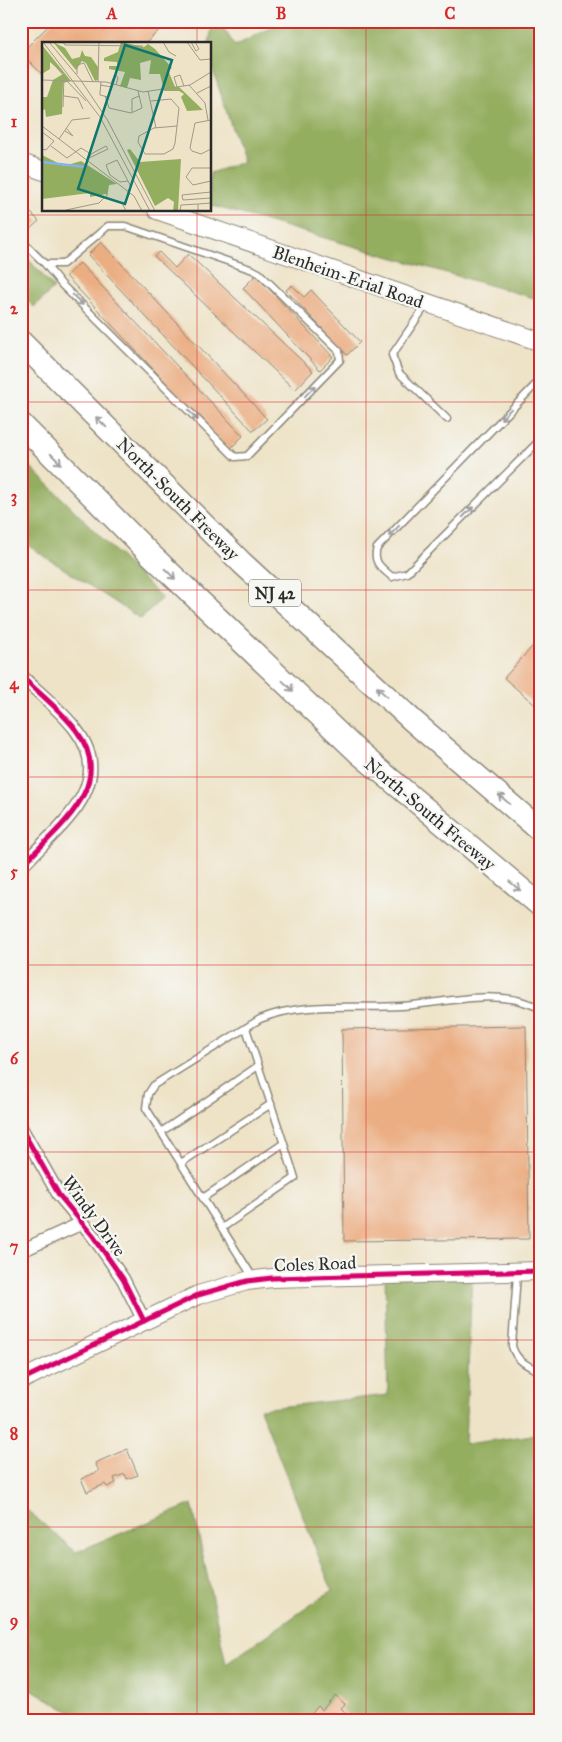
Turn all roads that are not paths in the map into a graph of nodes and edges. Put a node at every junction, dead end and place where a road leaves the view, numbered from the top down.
1 (21, 163) edge
2 (42, 170) edge
3 (160, 211) edge
4 (21, 240) edge
5 (45, 264) junction
6 (427, 304) junction
7 (21, 342) edge
8 (541, 342) edge
9 (541, 379) edge
10 (448, 419) dead end
11 (21, 424) edge
12 (541, 439) edge
13 (21, 676) edge
14 (541, 831) edge
15 (21, 867) edge
16 (541, 906) edge
17 (541, 1008) edge
18 (246, 1028) junction
19 (258, 1066) junction
20 (271, 1104) junction
21 (21, 1128) edge
22 (161, 1132) junction
23 (284, 1143) junction
24 (181, 1163) junction
25 (203, 1198) junction
26 (82, 1223) junction
27 (222, 1228) junction
28 (21, 1251) edge
29 (517, 1271) junction
30 (541, 1271) edge
31 (255, 1280) junction
32 (144, 1321) junction
33 (541, 1372) edge
34 (21, 1380) edge

1 - 2 street
3 - 6 street, Blenheim-Erial Road
4 - 5 lane
5 -> 5 lane
6 - 8 street, Blenheim-Erial Road
6 - 10 lane
14 -> 7 highway, North-South Freeway / NJ 42
9 -> 12 lane
11 -> 16 highway, North-South Freeway
13 - 15 street
17 - 18 lane
18 - 19 lane
18 - 22 lane
19 - 20 lane
19 - 22 lane
20 - 23 lane
20 - 24 lane
21 - 26 street, Windy Drive
22 - 24 lane
23 - 25 lane
23 - 27 lane
24 - 25 lane
25 - 27 lane
26 - 28 street
26 - 32 street, Windy Drive
27 - 31 lane
29 - 30 street, Coles Road
29 - 31 street, Coles Road
29 - 33 lane
31 - 32 street, Coles Road
32 - 34 street, Coles Road

